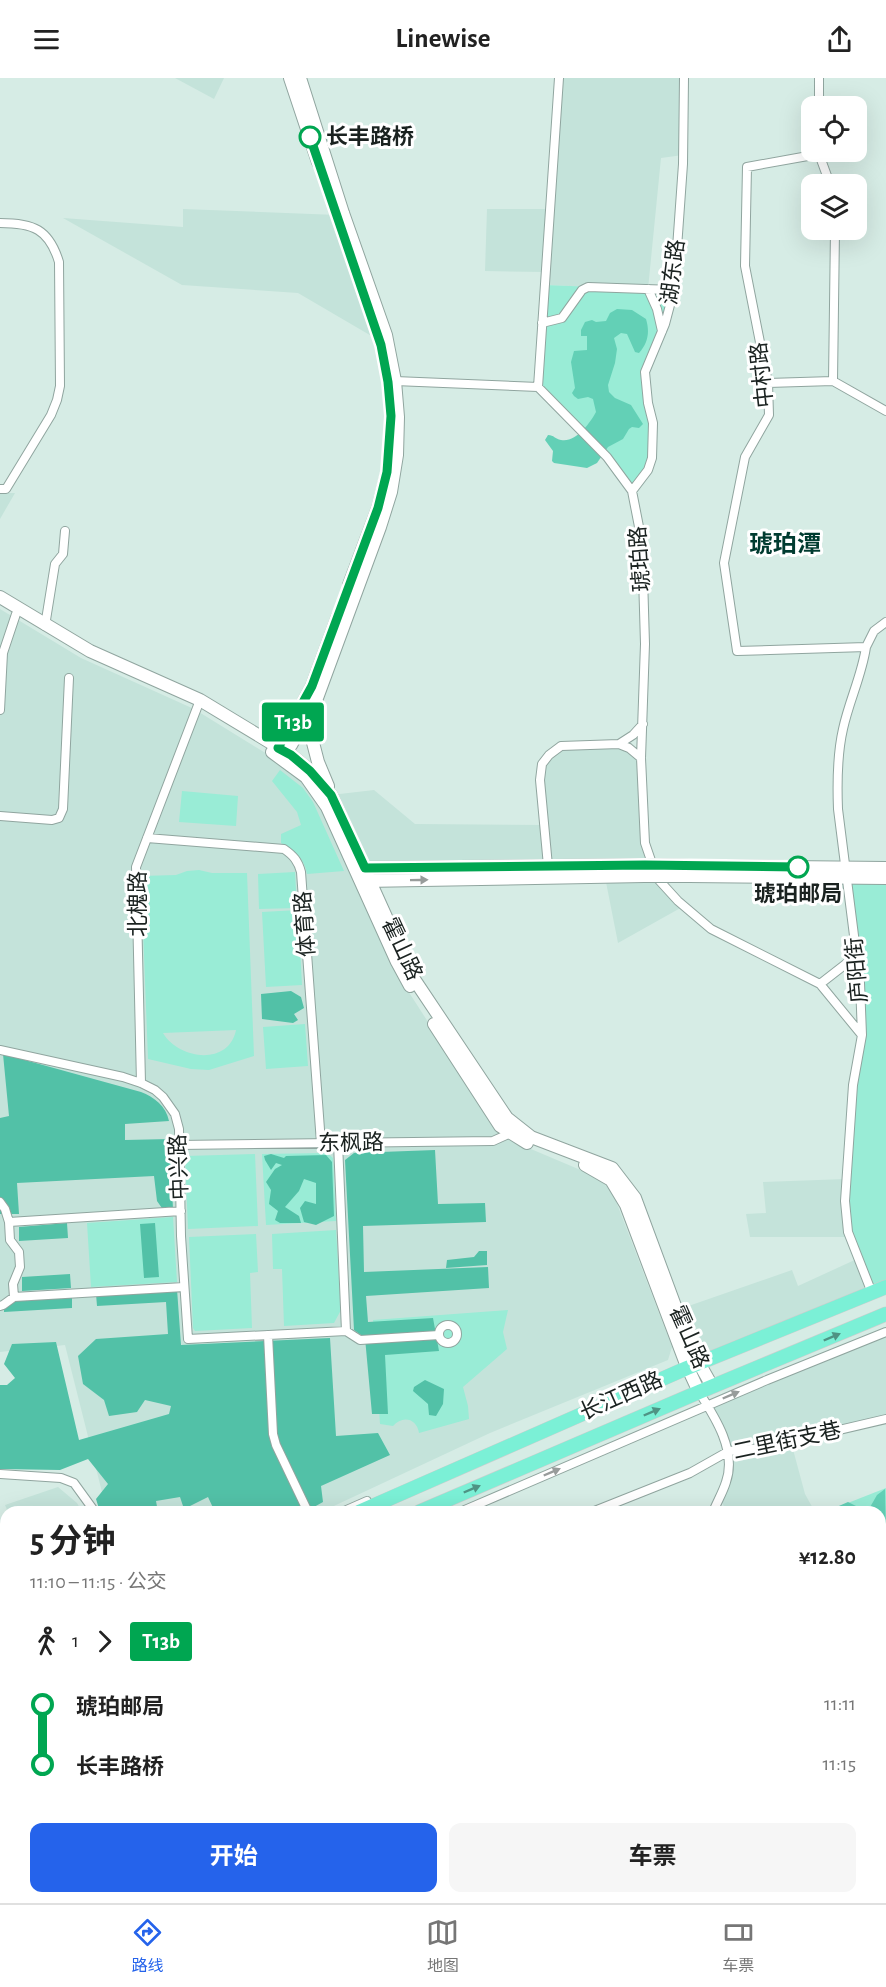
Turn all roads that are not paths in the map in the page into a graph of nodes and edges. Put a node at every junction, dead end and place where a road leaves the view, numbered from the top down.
1 (559, 78) edge
2 (684, 78) edge
3 (819, 78) edge
4 (291, 79) edge
5 (819, 96) edge
6 (801, 156) edge
7 (0, 223) edge
8 (835, 240) edge
9 (648, 290) junction
10 (674, 290) junction
11 (542, 323) junction
12 (662, 331) junction
13 (833, 381) junction
14 (392, 382) junction
15 (768, 383) junction
16 (538, 387) junction
17 (886, 411) edge
18 (0, 489) edge
19 (632, 491) junction
20 (65, 531) dead end
21 (0, 597) edge
22 (0, 604) edge
23 (16, 614) junction
24 (886, 622) edge
25 (45, 626) junction
26 (866, 647) junction
27 (69, 678) dead end
28 (317, 698) junction
29 (199, 703) junction
30 (0, 710) edge
31 (643, 724) junction
32 (619, 744) junction
33 (278, 751) junction
34 (641, 758) junction
35 (331, 795) junction
36 (0, 816) edge
37 (147, 838) junction
38 (548, 866) junction
39 (359, 868) junction
40 (886, 868) edge
41 (644, 871) junction
42 (846, 873) junction
43 (886, 878) edge
44 (365, 881) junction
45 (856, 956) junction
46 (820, 984) junction
47 (862, 1035) junction
48 (0, 1050) edge
49 (141, 1083) junction
50 (515, 1130) junction
51 (321, 1143) junction
52 (338, 1143) junction
53 (179, 1145) junction
54 (0, 1202) edge
55 (181, 1211) junction
56 (9, 1222) junction
57 (886, 1282) edge
58 (184, 1287) junction
59 (886, 1287) edge
60 (871, 1291) junction
61 (14, 1297) junction
62 (0, 1306) edge
63 (886, 1314) edge
64 (346, 1330) junction
65 (886, 1332) edge
66 (268, 1335) junction
67 (439, 1335) dead end
68 (692, 1364) junction
69 (712, 1386) junction
70 (699, 1392) junction
71 (708, 1405) junction
72 (886, 1419) edge
73 (729, 1451) junction
74 (0, 1474) edge
75 (91, 1506) edge
76 (305, 1506) edge
77 (356, 1506) edge
78 (372, 1506) edge
79 (433, 1506) edge
80 (474, 1506) edge
81 (607, 1506) edge
82 (716, 1506) edge

1 - 11 street
2 - 10 street, 湖东路
3 - 5 street
4 - 14 main road
6 - 15 street, 中村路
7 - 18 street
8 - 13 street
9 - 10 street
9 - 11 street
9 - 12 street
10 - 12 street, 湖东路
11 - 16 street
12 - 19 street, 湖东路
13 - 15 street
13 - 17 street
14 - 16 street
14 - 28 main road
14 - 33 main road
15 - 26 street, 中村路
16 - 19 street, 琥珀路
19 - 31 street, 琥珀路
20 - 25 street
21 - 25 main road, 霍山路
22 - 23 main road, 霍山路
23 - 29 main road, 霍山路
23 - 30 street
24 - 26 street
25 - 29 main road, 霍山路
26 - 42 street, 庐阳街
27 - 36 street
28 - 33 main road
28 - 35 main road
29 - 33 main road, 霍山路
29 - 37 street, 北槐路
31 - 32 street
31 - 34 street, 琥珀路
32 - 34 street
32 - 38 street
33 - 35 main road, 霍山路
33 - 39 main road, 霍山路
34 - 46 street, 琥珀路
35 - 39 main road, 霍山路
37 - 49 street, 北槐路
37 - 51 street, 体育路
38 - 39 main road
38 - 41 main road
39 - 44 main road, 霍山路
40 - 42 main road
41 - 42 main road, bridge
44 -> 41 main road
42 - 43 main road
42 - 45 street, 庐阳街
44 - 50 main road, 霍山路
45 - 46 street
45 - 47 street, 庐阳街
46 - 47 street
47 - 60 street, 庐阳街
48 - 49 street, 中兴路
49 - 53 street, 中兴路
50 - 52 street, 东枫路
50 - 68 main road, 霍山路
51 - 52 street, 东枫路
51 - 53 street, 东枫路
52 - 64 street
53 - 55 street, 中兴路
54 - 56 street
55 - 56 street
55 - 58 street, 中兴路
56 - 61 street
57 - 60 street
58 - 61 street
58 - 66 street, 中兴路
59 - 60 highway, 长江西路
60 - 68 highway, 长江西路
61 - 62 street
69 -> 63 highway, 长江西路
64 - 66 street
64 - 67 street
71 -> 65 street
66 - 76 street
68 - 69 main road, 霍山路
68 - 70 main road, 霍山路
68 - 77 street
68 - 78 highway, 长江西路
69 - 70 highway, 长江西路
70 - 71 street
79 -> 70 highway, 长江西路
71 - 73 street
80 -> 71 street
72 - 73 street, 二里街支巷
73 - 81 street, 二里街支巷
73 - 82 street
74 - 75 street

